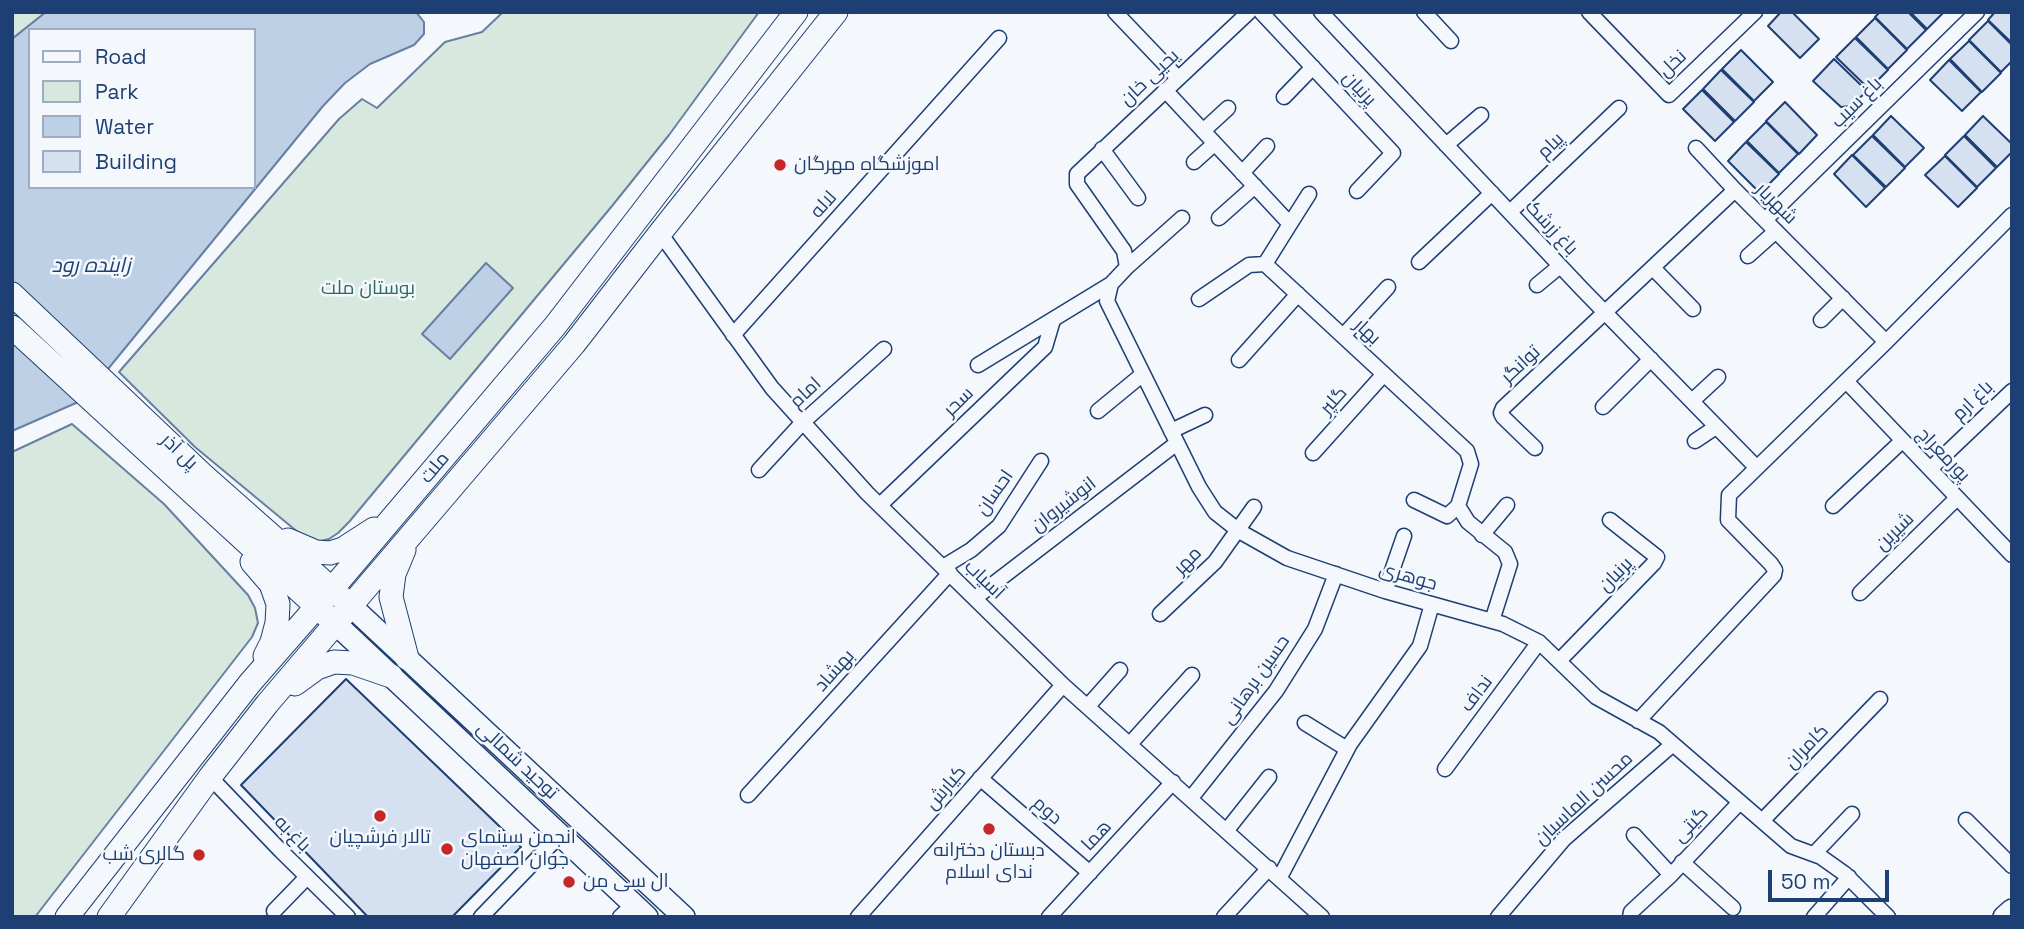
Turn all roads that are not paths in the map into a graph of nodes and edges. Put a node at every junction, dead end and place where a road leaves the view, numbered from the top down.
1 (796, 12) edge
2 (836, 12) edge
3 (1115, 12) edge
4 (1250, 12) edge
5 (1261, 12) edge
6 (1321, 12) edge
7 (1424, 12) edge
8 (1589, 12) edge
9 (1755, 12) edge
10 (1977, 12) edge
11 (999, 38) dead end
12 (1451, 41) dead end
13 (1313, 67) junction
14 (1178, 78) junction
15 (1165, 90) junction
16 (1284, 97) dead end
17 (1228, 108) dead end
18 (1619, 108) dead end
19 (1481, 115) dead end
20 (1203, 131) junction
21 (1214, 144) junction
22 (1447, 145) junction
23 (1268, 146) dead end
24 (1696, 148) dead end
25 (1102, 149) junction
26 (1194, 162) dead end
27 (1242, 173) junction
28 (1255, 186) junction
29 (1735, 190) junction
30 (1357, 191) dead end
31 (1492, 193) junction
32 (1309, 194) dead end
33 (1138, 198) dead end
34 (1510, 212) junction
35 (2012, 215) edge
36 (1182, 218) dead end
37 (1219, 218) dead end
38 (1290, 224) junction
39 (1770, 226) junction
40 (660, 233) junction
41 (1748, 257) dead end
42 (1419, 262) dead end
43 (1265, 264) junction
44 (1560, 266) junction
45 (1127, 267) junction
46 (1653, 268) junction
47 (1111, 284) junction
48 (1537, 285) dead end
49 (1388, 287) dead end
50 (12, 294) edge
51 (1298, 294) junction
52 (1843, 298) junction
53 (1199, 299) dead end
54 (1693, 309) dead end
55 (1605, 313) junction
56 (1053, 320) junction
57 (1821, 320) dead end
58 (12, 327) edge
59 (733, 335) junction
60 (1343, 336) junction
61 (1886, 342) junction
62 (884, 349) dead end
63 (1651, 359) junction
64 (1239, 360) dead end
65 (978, 365) dead end
66 (1143, 374) junction
67 (1384, 374) junction
68 (1718, 377) dead end
69 (1846, 381) junction
70 (2012, 391) edge
71 (1692, 401) junction
72 (1603, 407) dead end
73 (1098, 411) dead end
74 (1205, 415) dead end
75 (803, 422) junction
76 (1716, 427) junction
77 (1174, 437) junction
78 (1695, 441) dead end
79 (1902, 441) junction
80 (1535, 448) dead end
81 (1313, 453) dead end
82 (1041, 461) dead end
83 (1756, 467) junction
84 (1930, 469) junction
85 (760, 470) dead end
86 (197, 482) junction
87 (1957, 498) junction
88 (1414, 500) dead end
89 (880, 505) junction
90 (1507, 505) dead end
91 (1458, 506) junction
92 (1833, 506) dead end
93 (1254, 507) dead end
94 (392, 519) junction
95 (1610, 520) dead end
96 (259, 524) junction
97 (412, 531) junction
98 (1239, 531) junction
99 (1482, 535) junction
100 (1404, 536) dead end
101 (2012, 555) edge
102 (946, 570) junction
103 (1336, 575) junction
104 (332, 589) junction
105 (1385, 591) junction
106 (1860, 593) dead end
107 (975, 598) junction
108 (1432, 604) junction
109 (351, 606) junction
110 (317, 607) junction
111 (1160, 614) dead end
112 (1492, 621) junction
113 (335, 624) junction
114 (1539, 642) junction
115 (407, 658) junction
116 (1559, 662) junction
117 (1120, 670) dead end
118 (1192, 675) dead end
119 (391, 676) junction
120 (250, 683) junction
121 (1063, 684) junction
122 (1880, 699) dead end
123 (267, 704) junction
124 (1088, 706) junction
125 (1638, 720) junction
126 (1305, 723) dead end
127 (1130, 744) junction
128 (1673, 744) junction
129 (1348, 749) junction
130 (1446, 769) dead end
131 (210, 777) junction
132 (1269, 777) dead end
133 (980, 778) junction
134 (1173, 782) junction
135 (748, 795) dead end
136 (1191, 797) junction
137 (1740, 802) junction
138 (1852, 814) dead end
139 (1966, 820) dead end
140 (1762, 821) junction
141 (1227, 830) junction
142 (560, 835) junction
143 (1634, 835) dead end
144 (1814, 854) junction
145 (1682, 862) junction
146 (2012, 866) edge
147 (1090, 873) junction
148 (1274, 873) junction
149 (1671, 875) junction
150 (307, 877) junction
151 (1849, 877) junction
152 (1733, 908) dead end
153 (2012, 910) edge
154 (274, 911) dead end
155 (634, 912) edge
156 (67, 917) edge
157 (109, 917) edge
158 (348, 917) edge
159 (481, 917) edge
160 (684, 917) edge
161 (858, 917) edge
162 (1049, 917) edge
163 (1224, 917) edge
164 (1322, 917) edge
165 (1498, 917) edge
166 (1630, 917) edge
167 (1814, 917) edge
168 (1888, 917) edge
169 (2004, 917) edge

1 - 94 main road, ملت
2 - 40 main road, ملت
3 - 14 street
4 - 14 street, یحیی خان
5 - 13 street, پرنیان
6 - 22 street, باغ زرشک
7 - 12 street
8 - 9 street, نخل
10 - 39 street, باغ سیب
11 - 59 street, لاله
13 - 16 street
13 - 30 street, پرنیان
14 - 15 street, یحیی خان
15 - 20 street
15 - 25 street, یحیی خان
17 - 20 street
18 - 34 street, پیام
19 - 22 street
20 - 21 street
21 - 26 street
21 - 27 street
22 - 31 street, باغ زرشک
23 - 27 street
24 - 29 street
25 - 33 street
25 - 45 street, یحیی خان
27 - 28 street
28 - 37 street
28 - 38 street
29 - 39 street, شهریار
29 - 46 street, شهریار
31 - 34 street, باغ زرشک
31 - 42 street
32 - 38 street
34 - 44 street, باغ زرشک
35 - 61 street
36 - 45 street
38 - 43 street
39 - 41 street, باغ سیب
39 - 52 street, شهریار
40 - 59 street, آسیاب
40 - 97 main road, ملت
43 - 51 street, بهار
43 - 53 street
44 - 48 street
44 - 55 street, باغ زرشک
45 - 47 street
46 - 54 street
46 - 55 street, شهریار
47 - 56 street, سحر
47 - 66 street, جوهری
49 - 60 street
50 - 86 main road, پل آذر
51 - 60 street, بهار
51 - 64 street
52 - 57 street
52 - 61 street, شهریار
55 - 63 street, باغ زرشک
55 - 80 street, توانگر
56 - 65 street, سحر
56 - 89 street, سحر
58 - 86 main road, پل آذر
59 - 75 street, آسیاب
60 - 67 street, بهار
61 - 69 street
62 - 75 street, امام
63 - 71 street, باغ زرشک
63 - 72 street
66 - 73 street
66 - 77 street, جوهری
67 - 81 street, گلپر
67 - 91 street, بهار
68 - 71 street
69 - 79 street, پورمعراج
69 - 83 street
70 - 84 street, باغ ارم
71 - 76 street, باغ زرشک
74 - 77 street, انوشیروان
75 - 85 street, امام
75 - 89 street, آسیاب
76 - 78 street
76 - 83 street, باغ زرشک
77 - 98 street, جوهری
77 - 107 street, انوشیروان
79 - 84 street, پورمعراج
79 - 92 street
82 - 102 street, احسان
83 - 125 street
84 - 87 street, پورمعراج
86 - 96 main road, پل آذر
86 - 110 main road, پل آذر
86 - 120 main road
87 - 101 street, پورمعراج
87 - 106 street, شیرین
88 - 91 street
89 - 102 street, آسیاب
90 - 99 street
91 - 99 street
93 - 98 street, مهر
94 - 96 main road
94 - 104 main road, ملت
95 - 116 street, پرنیان
96 - 104 main road, پل آذر
97 - 109 main road, ملت
97 - 115 main road
98 - 103 street, جوهری
98 - 111 street, مهر
99 - 112 street
100 - 105 street
102 - 107 street, آسیاب
102 - 135 street, بهشاد
103 - 105 street, جوهری
103 - 136 street, حسین برهانی
104 - 109 main road, پل آذر
104 - 110 main road, ملت
105 - 108 street, جوهری
107 - 121 street, آسیاب
108 - 112 street, جوهری
108 - 129 street
109 - 113 main road, ملت
109 - 115 main road, توحید شمالی
110 - 113 main road, پل آذر
110 - 120 main road, ملت
112 - 114 street, جوهری
113 - 119 main road, توحید شمالی
113 - 123 main road, ملت
114 - 116 street, جوهری
114 - 130 street, نداف
115 - 160 main road, توحید شمالی
116 - 125 street, جوهری
117 - 124 street
118 - 127 street
119 - 123 main road
119 - 142 main road, توحید شمالی
120 - 156 main road, ملت
121 - 124 street, آسیاب
121 - 133 street, کیارش
122 - 140 street, کامران
123 - 131 main road, ملت
124 - 127 street, آسیاب
125 - 128 street, جوهری
126 - 129 street
127 - 134 street, آسیاب
128 - 137 street, جوهری
128 - 165 street, محسن الماسیان
129 - 148 street
131 - 150 street, باغ به
131 - 157 main road, ملت
132 - 141 street
133 - 147 street, دوم
133 - 161 street, کیارش
134 - 136 street, آسیاب
134 - 147 street, هما
136 - 141 street, آسیاب
137 - 140 street, جوهری
137 - 145 street, گیتی
138 - 144 street
139 - 146 street
140 - 144 street, جوهری
141 - 148 street, آسیاب
142 - 155 main road, توحید شمالی
142 - 159 street
143 - 149 street, گیتی
144 - 151 street, جوهری
145 - 149 street, گیتی
145 - 152 street
147 - 162 street, هما
148 - 163 street
148 - 164 street, آسیاب
149 - 166 street, گیتی
150 - 154 street
150 - 158 street, باغ به
151 - 167 street
151 - 168 street, جوهری
153 - 169 main road

